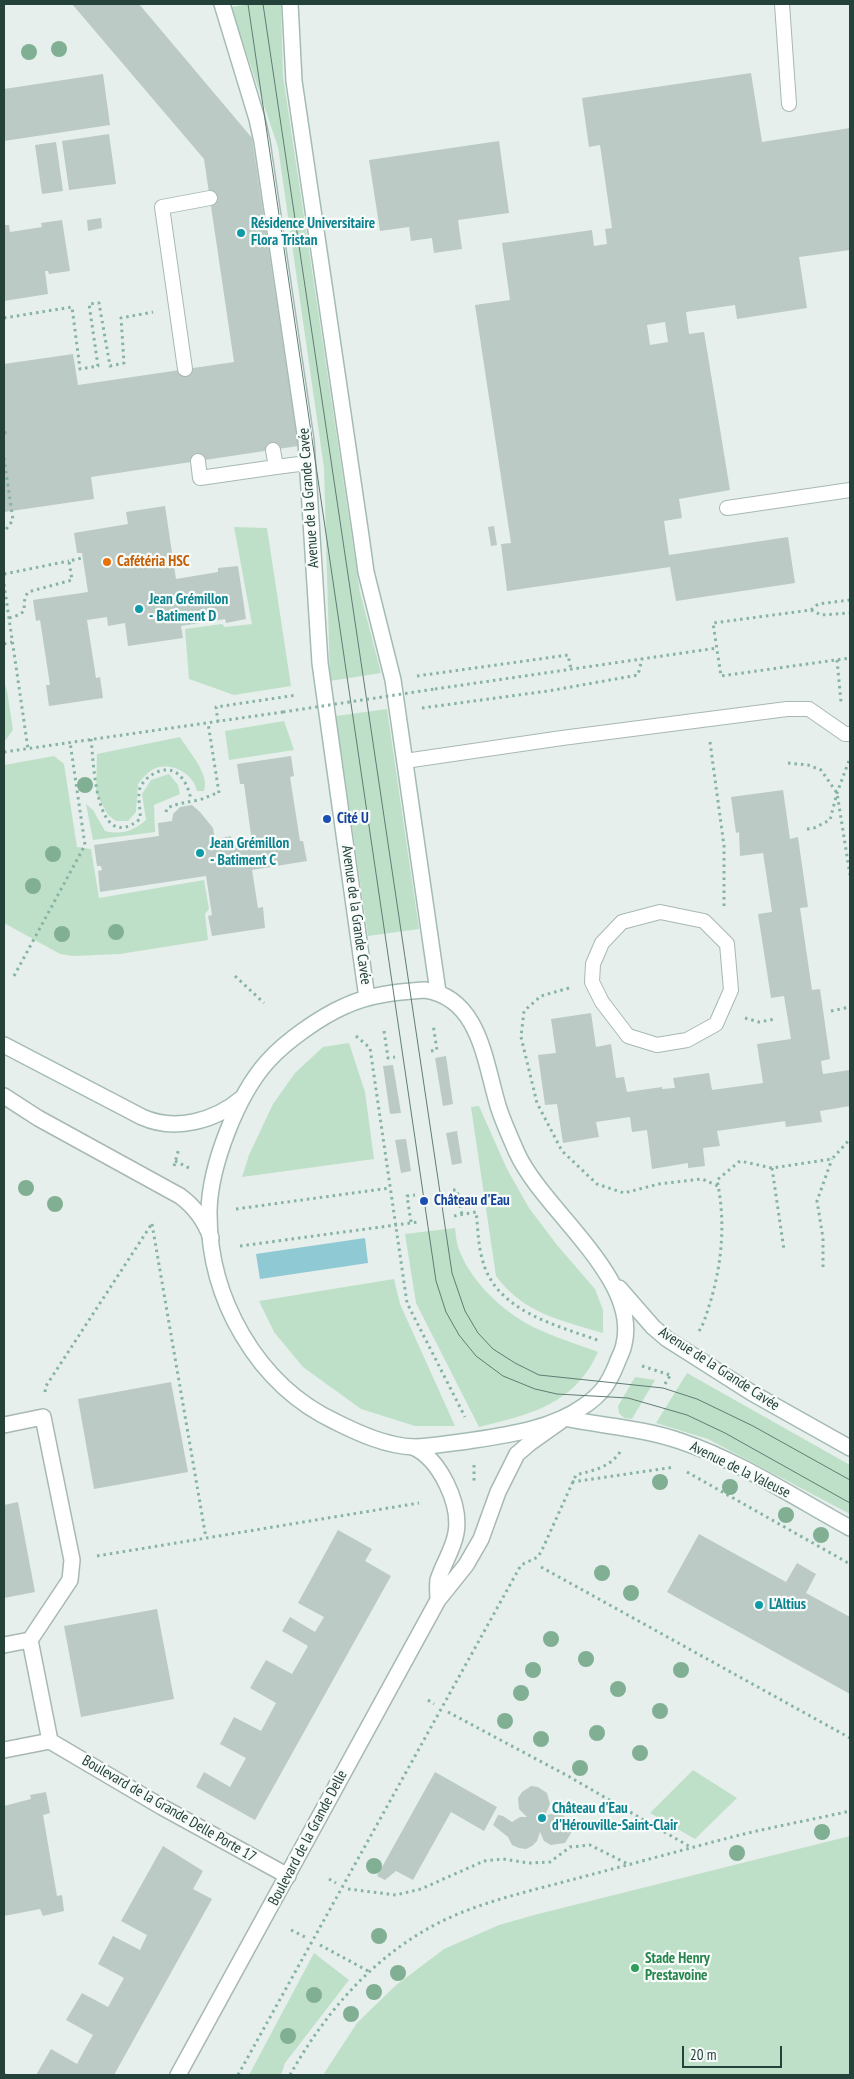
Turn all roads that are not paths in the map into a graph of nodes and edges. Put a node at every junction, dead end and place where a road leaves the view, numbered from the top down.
1 (222, 4) edge
2 (290, 4) edge
3 (782, 4) edge
4 (789, 104) dead end
5 (210, 198) dead end
6 (185, 369) dead end
7 (274, 450) dead end
8 (198, 461) dead end
9 (307, 463) junction
10 (276, 467) junction
11 (850, 490) edge
12 (727, 508) dead end
13 (847, 734) edge
14 (405, 761) junction
15 (438, 992) junction
16 (367, 998) junction
17 (722, 1010) joint
18 (4, 1045) edge
19 (4, 1096) edge
20 (245, 1096) junction
21 (211, 1238) junction
22 (604, 1269) junction
23 (564, 1418) junction
24 (4, 1425) edge
25 (414, 1447) junction
26 (850, 1448) edge
27 (850, 1528) edge
28 (438, 1600) junction
29 (30, 1640) junction
30 (4, 1645) edge
31 (50, 1741) junction
32 (4, 1750) edge
33 (288, 1876) junction
34 (178, 2075) edge

1 - 9 main road, Avenue de la Grande Cavée
2 - 14 main road
3 - 4 lane
5 - 6 lane
7 - 10 lane
8 - 10 lane
9 - 10 lane
9 - 16 main road, Avenue de la Grande Cavée
11 - 12 lane
13 - 14 lane
14 - 15 main road
15 - 16 main road
15 - 22 main road
16 - 20 main road
17 - 17 lane
18 - 20 main road
19 - 21 main road
20 - 21 main road
21 - 25 main road
22 - 23 main road
22 - 26 main road, Avenue de la Grande Cavée
23 - 25 main road
23 - 27 main road, Avenue de la Valeuse
23 - 28 main road, Boulevard de la Grande Delle
24 - 29 main road
25 - 28 main road, Boulevard de la Grande Delle
28 - 33 main road, Boulevard de la Grande Delle
29 - 30 main road
29 - 31 main road
31 - 32 main road
31 - 33 main road, Boulevard de la Grande Delle Porte 17
33 - 34 main road, Boulevard de la Grande Delle

